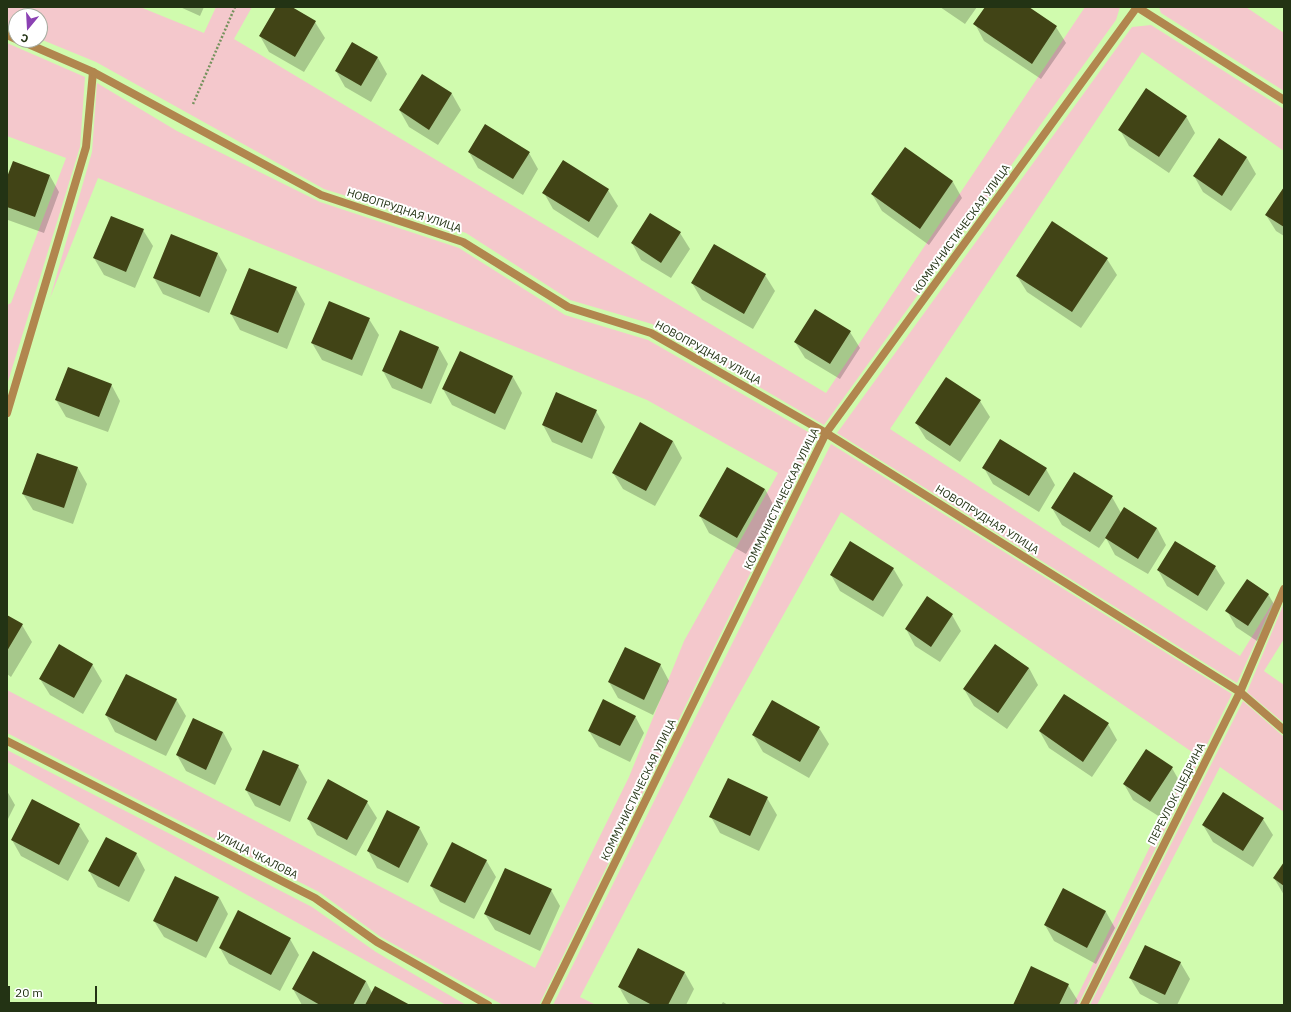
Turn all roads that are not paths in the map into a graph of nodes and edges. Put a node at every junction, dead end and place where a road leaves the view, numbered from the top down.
1 (1137, 7) edge
2 (38, 48) edge
3 (93, 72) junction
4 (1284, 100) edge
5 (7, 413) edge
6 (826, 433) junction
7 (1284, 589) edge
8 (1240, 692) junction
9 (1284, 730) edge
10 (7, 741) edge
11 (488, 1005) edge
12 (545, 1005) edge
13 (1084, 1005) edge

1 - 4 street
1 - 6 street, КОММУНИСТИЧЕСКАЯ УЛИЦА
2 - 3 street, НОВОПРУДНАЯ УЛИЦА
3 - 5 street
3 - 6 street, НОВОПРУДНАЯ УЛИЦА
6 - 8 street, НОВОПРУДНАЯ УЛИЦА
6 - 12 street, КОММУНИСТИЧЕСКАЯ УЛИЦА
7 - 8 street, ПЕРЕУЛОК ЩЕДРИНА
8 - 9 street, НОВОПРУДНАЯ УЛИЦА
8 - 13 street, ПЕРЕУЛОК ЩЕДРИНА
10 - 11 street, УЛИЦА ЧКАЛОВА

